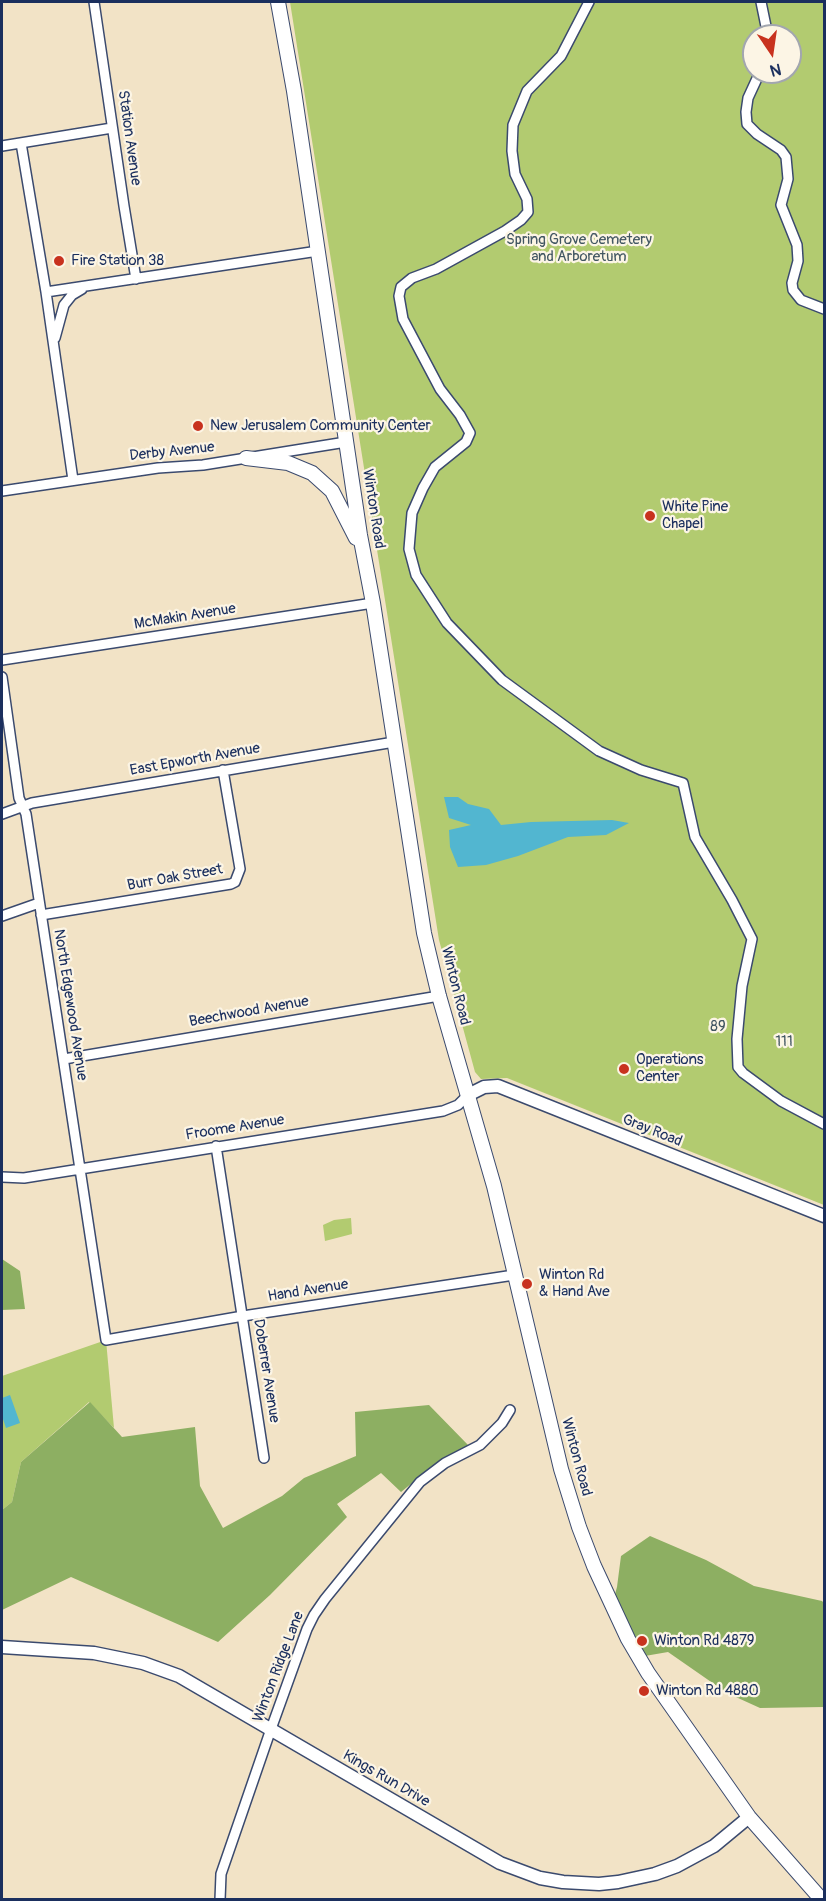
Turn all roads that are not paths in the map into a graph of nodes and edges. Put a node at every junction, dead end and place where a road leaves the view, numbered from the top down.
1 (94, 2) edge
2 (278, 2) edge
3 (589, 2) edge
4 (761, 2) edge
5 (766, 24) edge
6 (754, 84) edge
7 (112, 128) junction
8 (21, 142) junction
9 (2, 146) edge
10 (318, 251) junction
11 (136, 279) junction
12 (94, 285) junction
13 (46, 292) junction
14 (825, 309) edge
15 (53, 346) junction
16 (346, 442) junction
17 (246, 458) junction
18 (73, 480) junction
19 (2, 491) edge
20 (363, 552) junction
21 (373, 603) junction
22 (2, 660) edge
23 (2, 677) edge
24 (394, 742) junction
25 (224, 770) junction
26 (23, 806) junction
27 (2, 814) edge
28 (39, 903) junction
29 (41, 915) junction
30 (2, 916) edge
31 (439, 996) junction
32 (64, 1059) junction
33 (468, 1095) junction
34 (825, 1124) edge
35 (216, 1146) junction
36 (80, 1169) junction
37 (2, 1177) edge
38 (825, 1215) edge
39 (514, 1275) junction
40 (243, 1316) junction
41 (106, 1340) joint
42 (510, 1410) dead end
43 (264, 1458) dead end
44 (2, 1647) edge
45 (271, 1729) junction
46 (749, 1817) junction
47 (220, 1899) edge
48 (822, 1899) edge

1 - 7 street, Station Avenue
2 - 10 main road, Winton Road
3 - 34 street
4 - 5 street
6 - 14 street
7 - 8 street
7 - 11 street, Station Avenue
8 - 9 street
8 - 13 street
10 - 11 street
10 - 16 main road, Winton Road
11 - 12 street
12 - 13 street
12 - 15 street
13 - 15 street
15 - 18 street
16 - 17 street, Derby Avenue
16 - 20 main road, Winton Road
17 - 18 street, Derby Avenue
17 - 20 main road
18 - 19 street, Derby Avenue
20 - 21 main road, Winton Road
21 - 22 street, McMakin Avenue
21 - 24 main road, Winton Road
23 - 26 street, North Edgewood Avenue
24 - 25 street, East Epworth Avenue
24 - 31 main road, Winton Road
25 - 26 street, East Epworth Avenue
25 - 29 street, Burr Oak Street
26 - 27 street, East Epworth Avenue
26 - 28 street, North Edgewood Avenue
28 - 29 street, North Edgewood Avenue
28 - 30 street
29 - 32 street, North Edgewood Avenue
31 - 32 street, Beechwood Avenue
31 - 33 main road, Winton Road
32 - 36 street, North Edgewood Avenue
33 - 35 street, Froome Avenue
33 - 38 street, Gray Road
33 - 39 main road, Winton Road
35 - 36 street, Froome Avenue
35 - 40 street, Doberrer Avenue
36 - 37 street, Froome Avenue
36 - 41 street, North Edgewood Avenue
39 - 40 street, Hand Avenue
39 - 46 main road, Winton Road
40 - 41 street, Hand Avenue
40 - 43 street, Doberrer Avenue
42 - 45 street, Winton Ridge Lane
44 - 45 street, Kings Run Drive
45 - 46 street, Kings Run Drive
45 - 47 street, Winton Ridge Lane
46 - 48 main road, Winton Road

